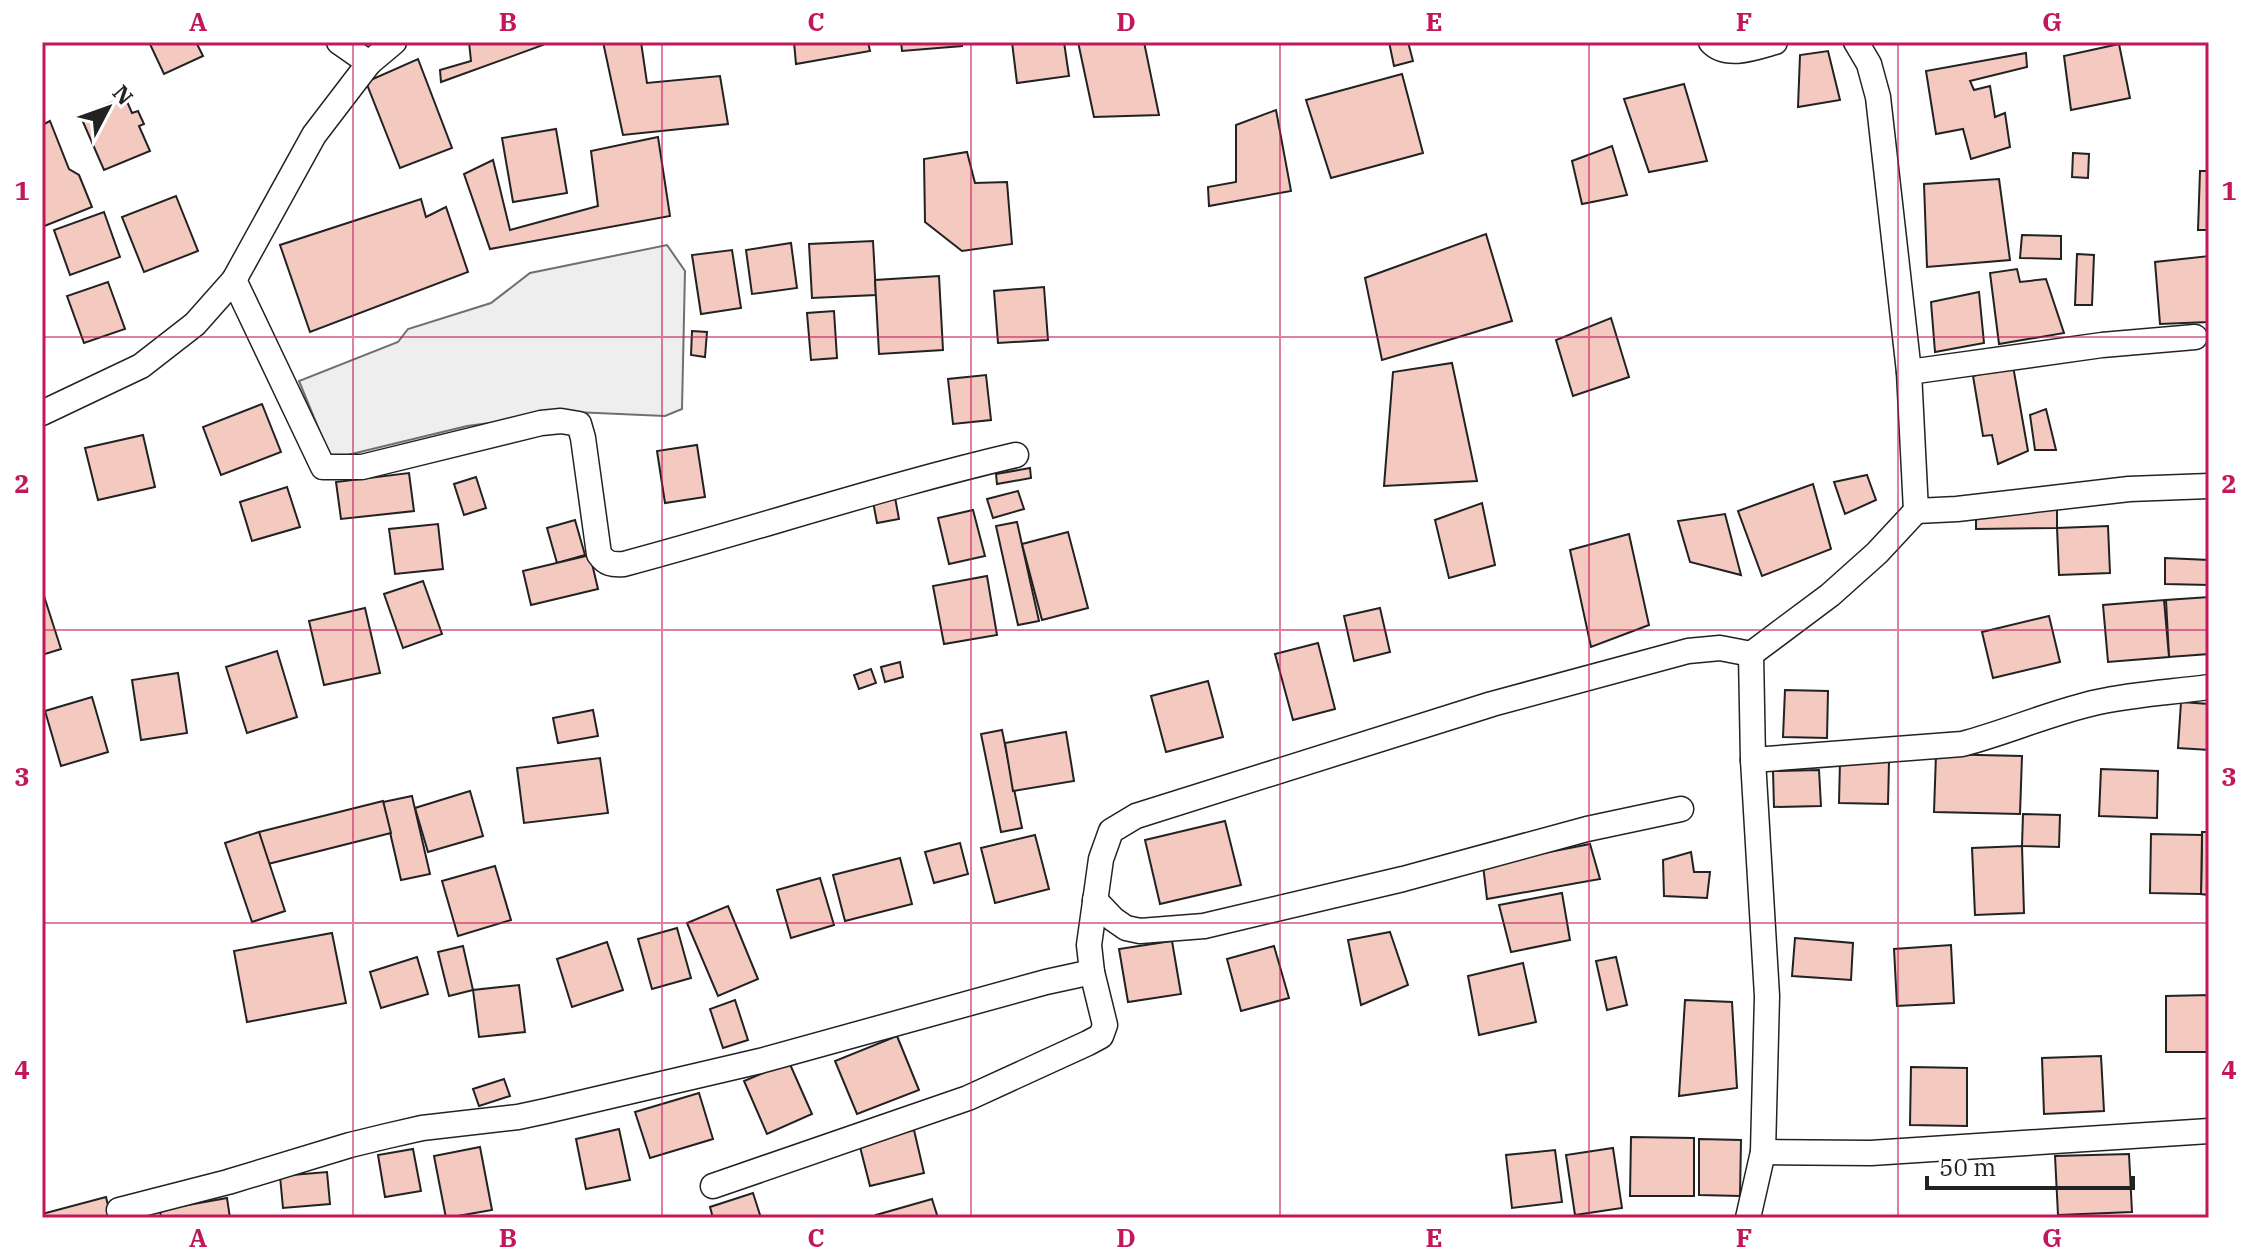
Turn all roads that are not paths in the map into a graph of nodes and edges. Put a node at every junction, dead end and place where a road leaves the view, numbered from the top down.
1 (339, 42) edge
2 (394, 42) edge
3 (1711, 42) edge
4 (1775, 42) edge
5 (1856, 42) edge
6 (369, 63) junction
7 (234, 280) junction
8 (2195, 337) dead end
9 (1909, 372) junction
10 (42, 413) edge
11 (1016, 455) dead end
12 (2209, 486) edge
13 (1916, 511) junction
14 (1751, 654) junction
15 (2209, 687) edge
16 (1753, 760) junction
17 (1681, 809) dead end
18 (1095, 900) junction
19 (1092, 972) junction
20 (2209, 1131) edge
21 (1763, 1152) junction
22 (713, 1186) dead end
23 (119, 1210) dead end
24 (1748, 1218) edge

1 - 6 street
2 - 6 street
3 - 4 street
5 - 9 street
6 - 7 street
7 - 10 street
7 - 11 street
8 - 9 street
9 - 13 street
12 - 13 street
13 - 14 street
14 - 16 street
14 - 18 street
15 - 16 street
16 - 21 street
17 - 18 street
18 - 19 street
19 - 22 street
19 - 23 street
20 - 21 street
21 - 24 street

